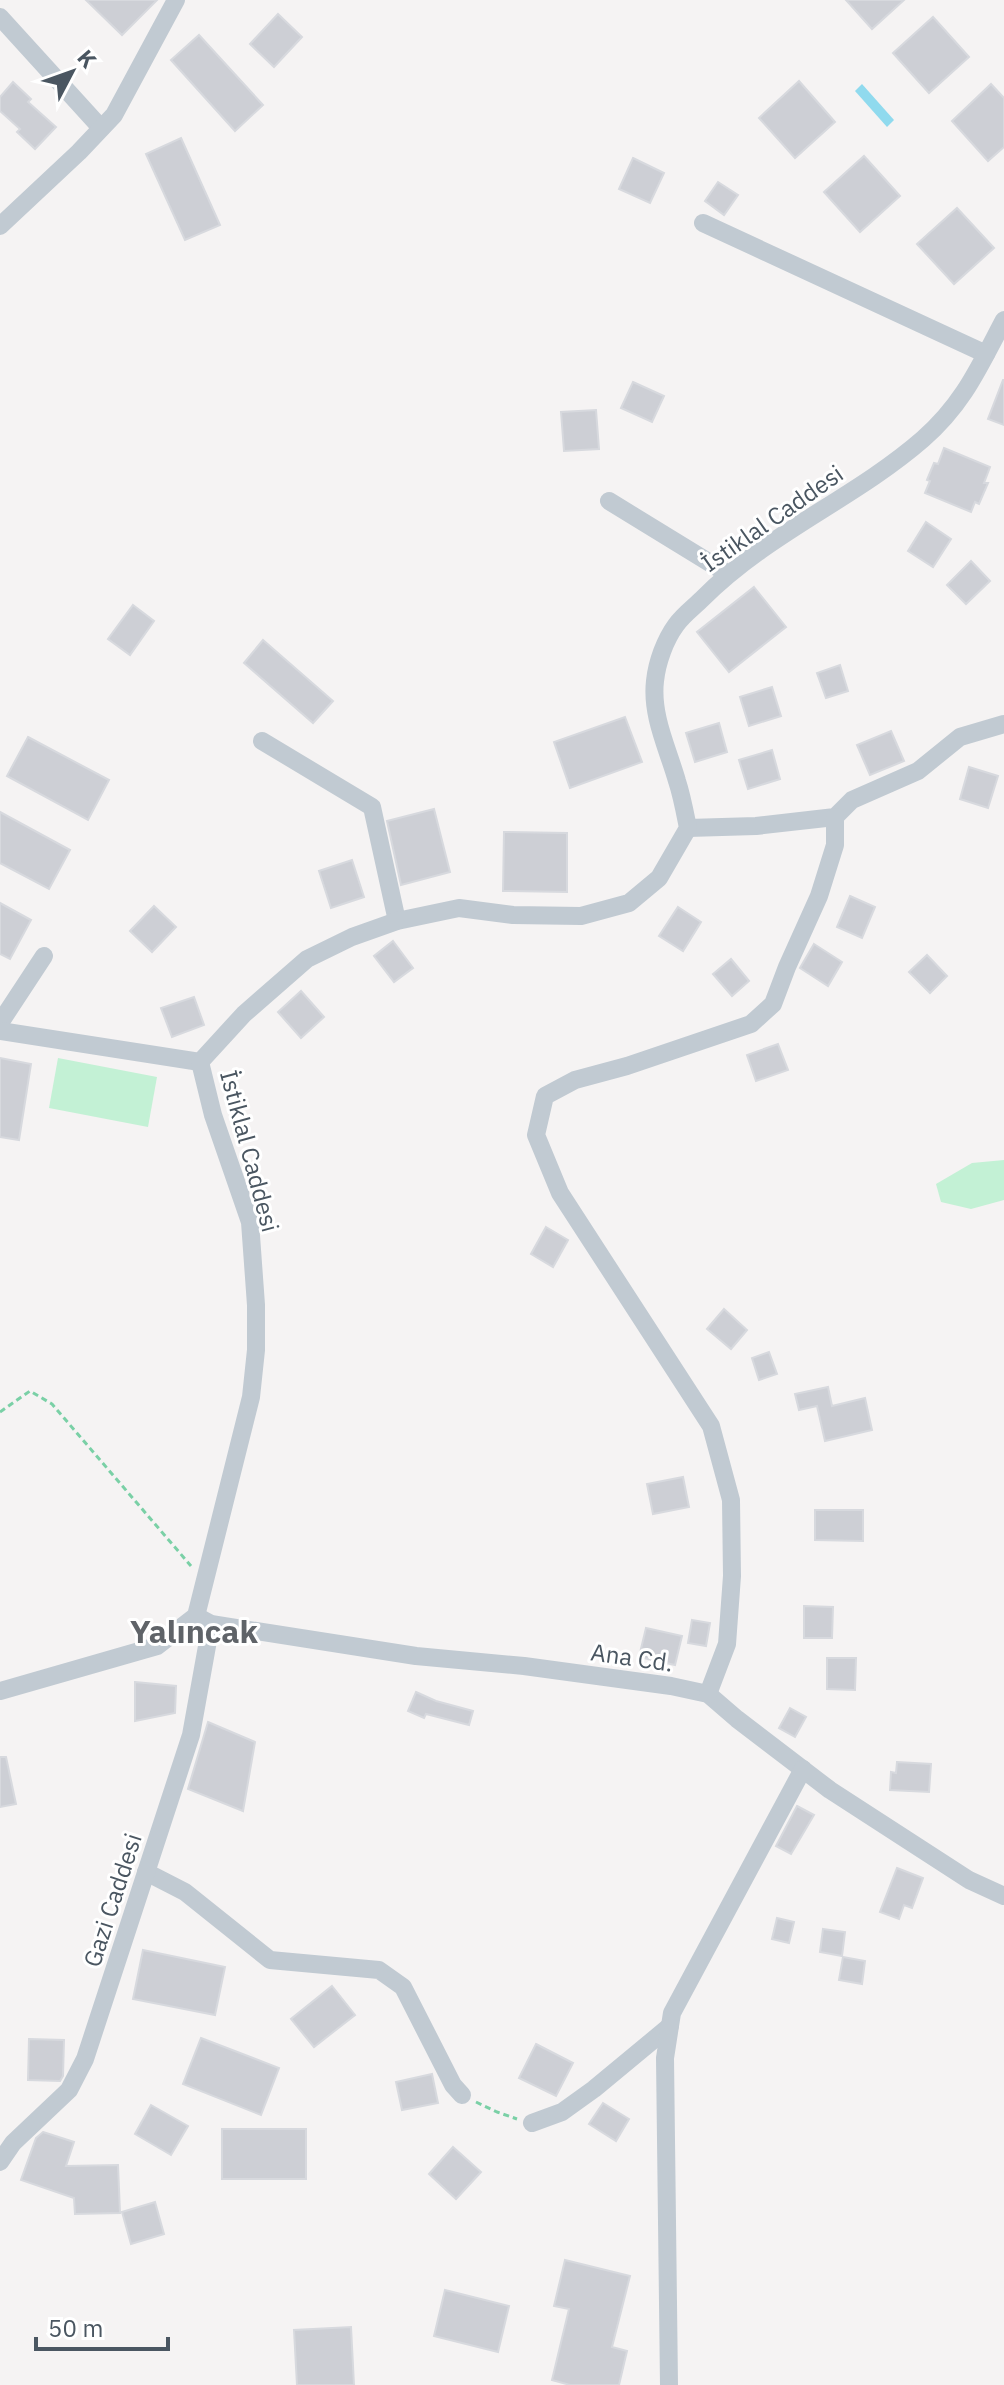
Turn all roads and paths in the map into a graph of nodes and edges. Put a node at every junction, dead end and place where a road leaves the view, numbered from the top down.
1 (176, 0) edge
2 (0, 17) edge
3 (101, 128) junction
4 (703, 223) dead end
5 (0, 226) edge
6 (1004, 320) edge
7 (986, 354) junction
8 (609, 501) dead end
9 (728, 574) junction
10 (1004, 724) edge
11 (262, 741) dead end
12 (835, 817) junction
13 (688, 828) junction
14 (397, 921) junction
15 (44, 956) dead end
16 (0, 1023) edge
17 (0, 1031) edge
18 (200, 1062) junction
19 (0, 1412) edge
20 (205, 1582) junction
21 (203, 1620) junction
22 (0, 1691) edge
23 (708, 1694) junction
24 (803, 1769) junction
25 (146, 1872) junction
26 (1004, 1896) edge
27 (670, 2026) junction
28 (462, 2095) joint
29 (532, 2123) joint
30 (0, 2162) edge
31 (669, 2385) edge

1 - 3 street
2 - 3 street
3 - 5 street
4 - 7 street
6 - 7 street, İstiklal Caddesi
7 - 9 street, İstiklal Caddesi
8 - 9 street
9 - 13 street, İstiklal Caddesi
10 - 12 street
11 - 14 street
12 - 13 street
12 - 23 street
13 - 14 street, İstiklal Caddesi
14 - 18 street, İstiklal Caddesi
15 - 16 street
17 - 18 street
18 - 20 street, İstiklal Caddesi
19 - 20 path
20 - 21 street, İstiklal Caddesi
21 - 22 street
21 - 23 street, Ana Cd.
21 - 25 street, Gazi Caddesi
23 - 24 street, Ana Cd.
24 - 26 street, Ana Cd.
24 - 27 street
25 - 28 street
25 - 30 street, Gazi Caddesi
27 - 29 street
27 - 31 street
28 - 29 path

